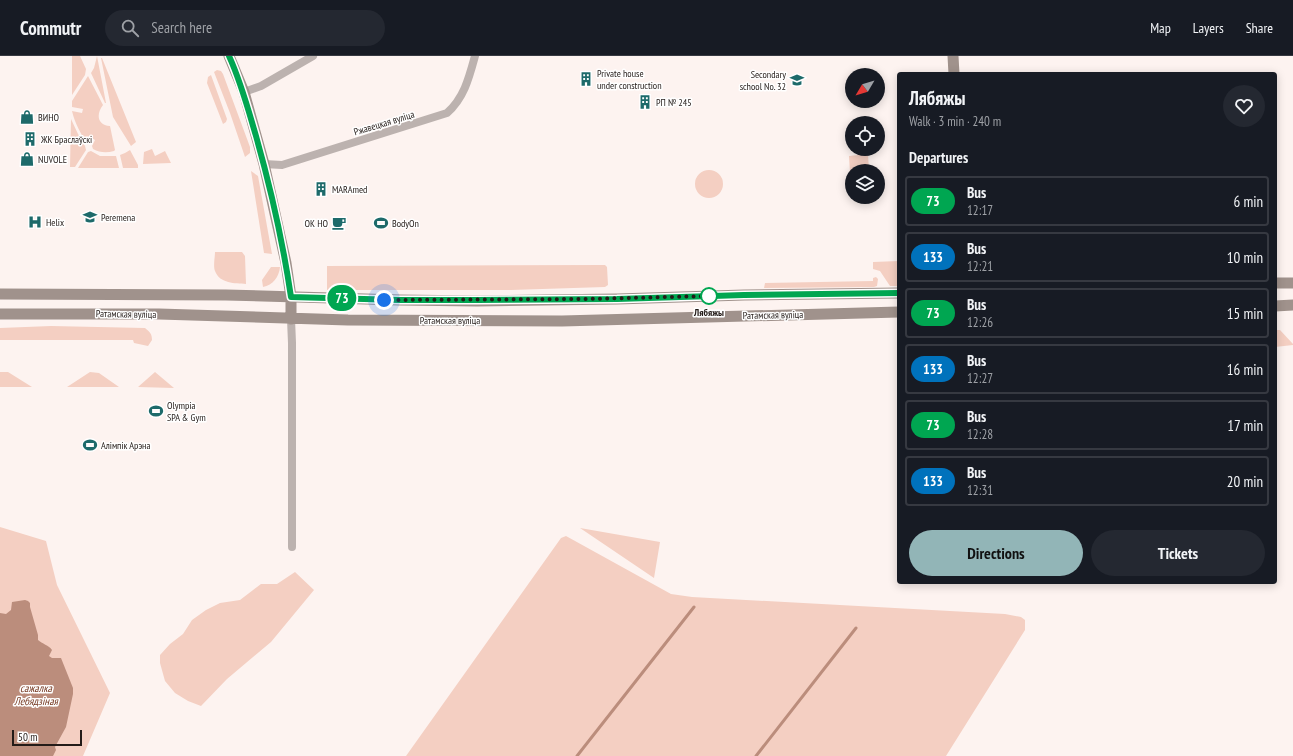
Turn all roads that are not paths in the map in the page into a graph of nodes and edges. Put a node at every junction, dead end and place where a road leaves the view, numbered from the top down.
1 (228, 56) edge
2 (313, 56) edge
3 (474, 56) edge
4 (953, 56) edge
5 (954, 72) edge
6 (244, 92) junction
7 (264, 164) junction
8 (1277, 283) edge
9 (1293, 283) edge
10 (897, 293) edge
11 (0, 294) edge
12 (291, 297) junction
13 (1293, 305) edge
14 (1277, 306) edge
15 (897, 312) edge
16 (0, 314) edge
17 (291, 319) junction
18 (292, 547) dead end

1 - 6 main road
2 - 6 street
3 - 7 street, Ржавецкая вуліца
4 - 5 main road
6 - 7 main road
7 - 12 main road
8 - 9 main road
10 - 12 main road, Ратамская вуліца
11 - 12 main road, Ратамская вуліца
12 - 17 main road
13 - 14 main road
15 - 17 main road, Ратамская вуліца
16 - 17 main road, Ратамская вуліца
17 - 18 street

